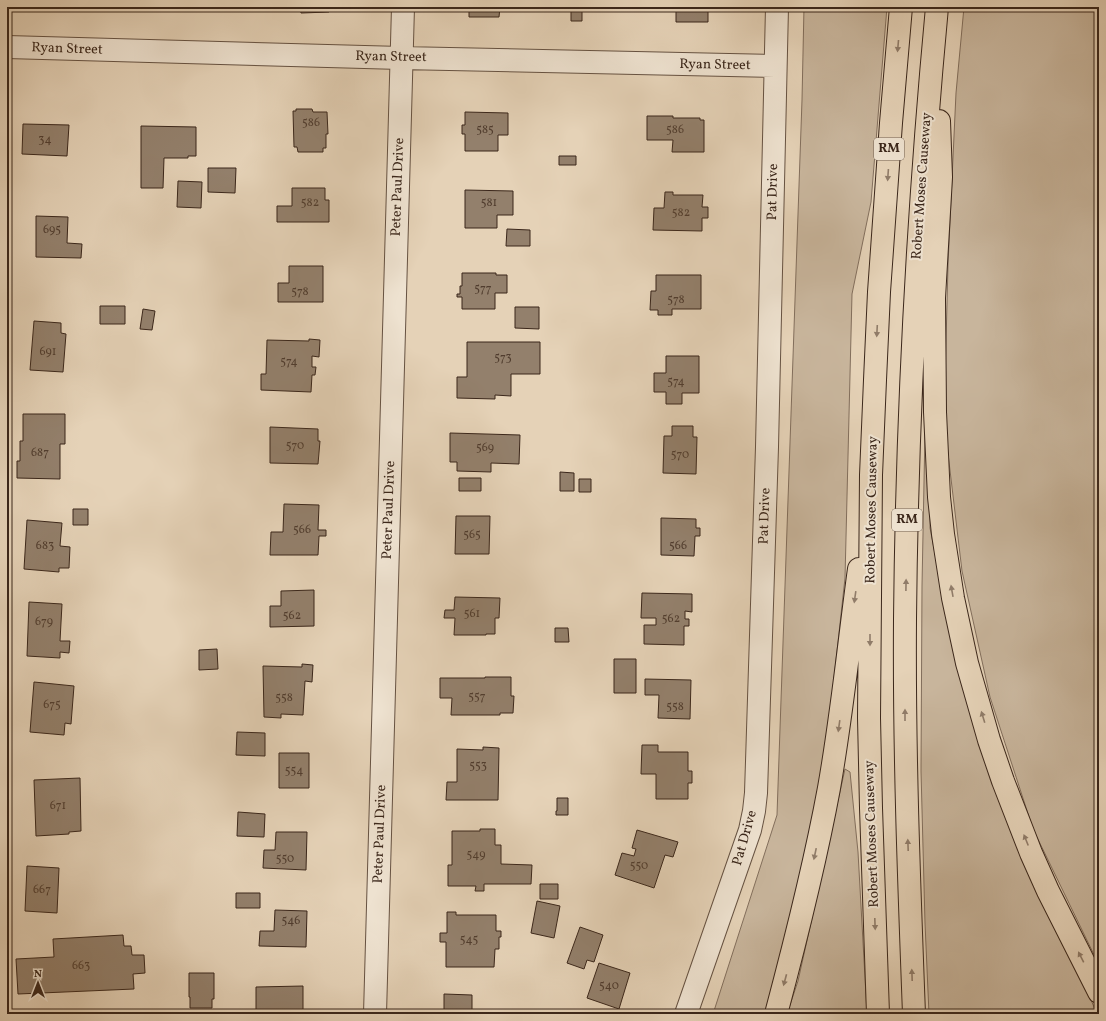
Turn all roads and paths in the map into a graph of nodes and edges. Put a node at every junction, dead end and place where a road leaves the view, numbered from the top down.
1 (402, 7) edge
2 (777, 7) edge
3 (901, 7) edge
4 (936, 17) edge
5 (7, 47) edge
6 (401, 58) junction
7 (776, 66) junction
8 (871, 475) junction
9 (1099, 992) edge
10 (375, 1014) edge
11 (686, 1014) edge
12 (776, 1014) edge
13 (878, 1014) edge
14 (914, 1014) edge

1 - 6 street, Peter Paul Drive
2 - 7 street, Pat Drive
3 -> 8 highway, Robert Moses Causeway / RM
9 -> 4 highway
14 -> 4 highway, Robert Moses Causeway / RM
5 - 6 street, Ryan Street
6 - 7 street, Ryan Street
6 - 10 street, Peter Paul Drive
7 - 11 street, Pat Drive
8 -> 12 highway
8 -> 13 highway, Robert Moses Causeway / RM

